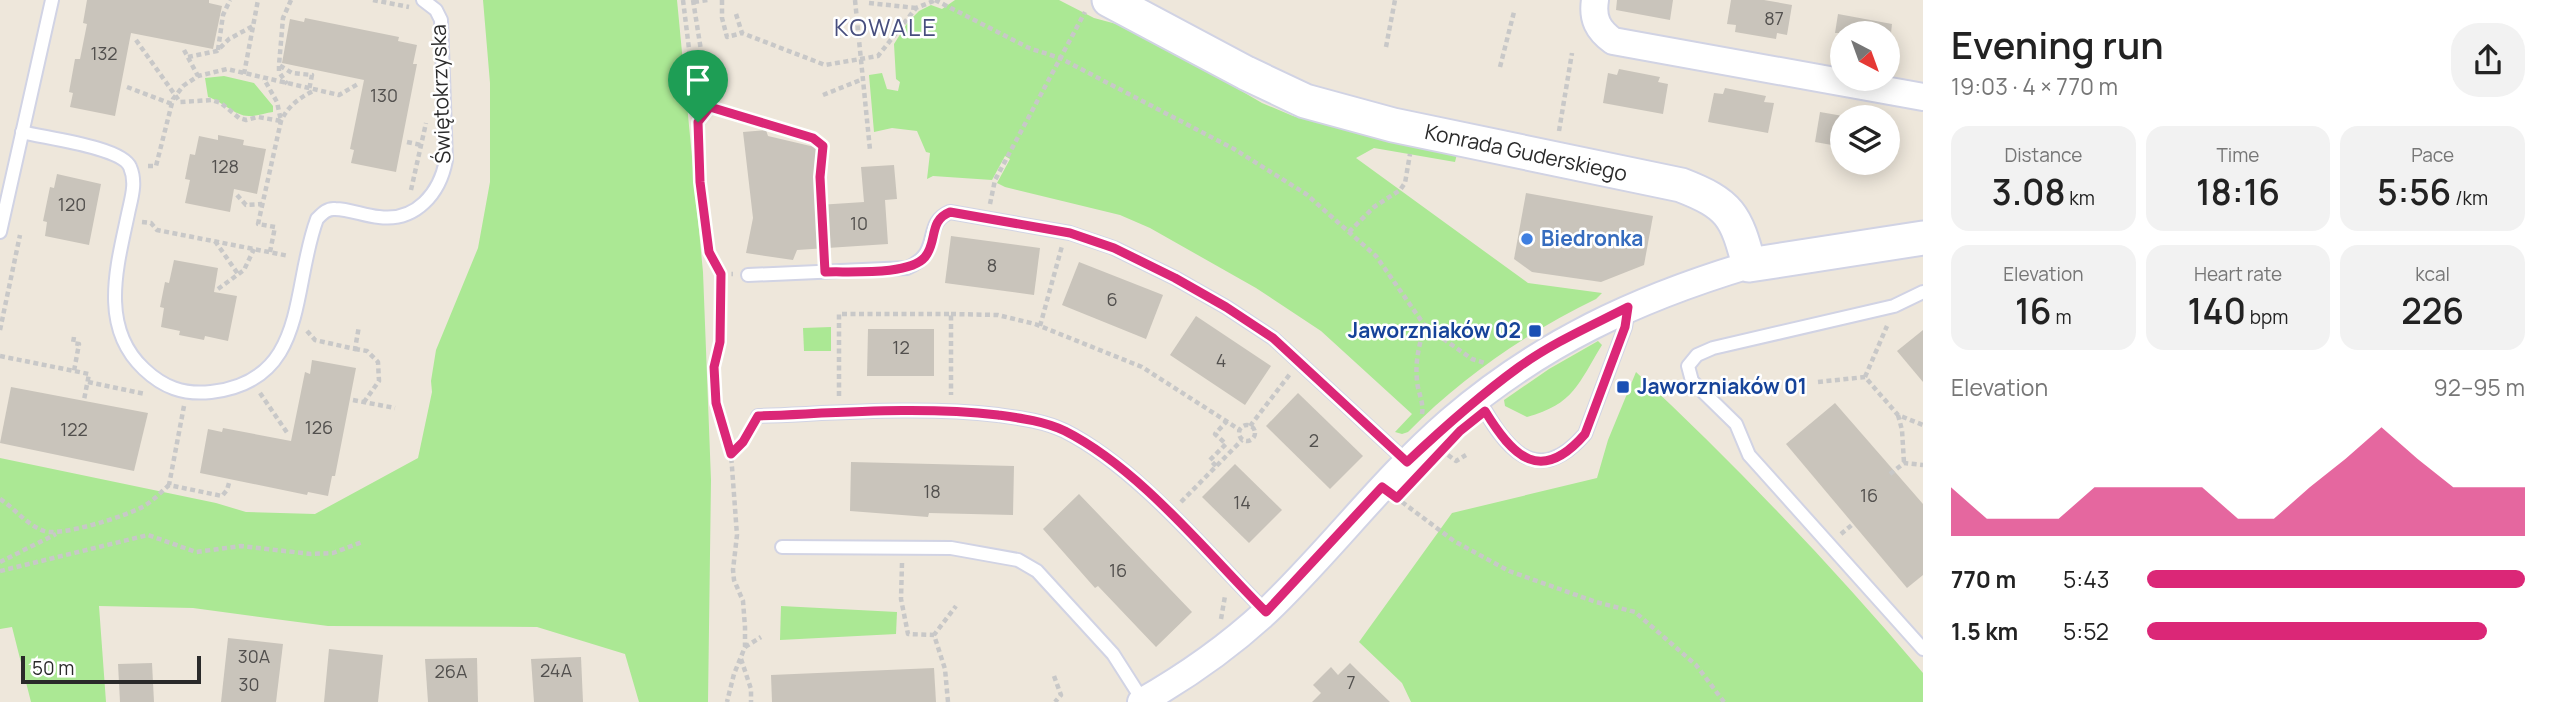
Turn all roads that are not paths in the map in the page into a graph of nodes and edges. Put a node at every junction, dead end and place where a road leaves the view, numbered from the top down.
1 (52, 0) edge
2 (1595, 0) edge
3 (418, 4) edge
4 (1097, 5) edge
5 (1923, 97) edge
6 (22, 132) junction
7 (0, 232) edge
8 (1923, 238) edge
9 (1749, 265) junction
10 (748, 275) road end
11 (1923, 292) edge
12 (1628, 307) junction
13 (1478, 398) junction
14 (758, 416) road end
15 (1407, 462) junction
16 (782, 547) dead end
17 (1266, 612) junction
18 (1923, 649) edge
19 (1142, 701) edge

1 - 6 lane
2 - 5 street
3 - 6 lane, Świętokrzyska
4 - 9 street, Konrada Guderskiego
6 - 7 lane
8 - 9 street
9 - 12 street
10 - 15 lane
11 - 18 lane
12 - 13 street
12 - 13 lane
13 - 15 street
14 - 17 lane
15 - 17 street
16 - 19 lane
17 - 19 street

